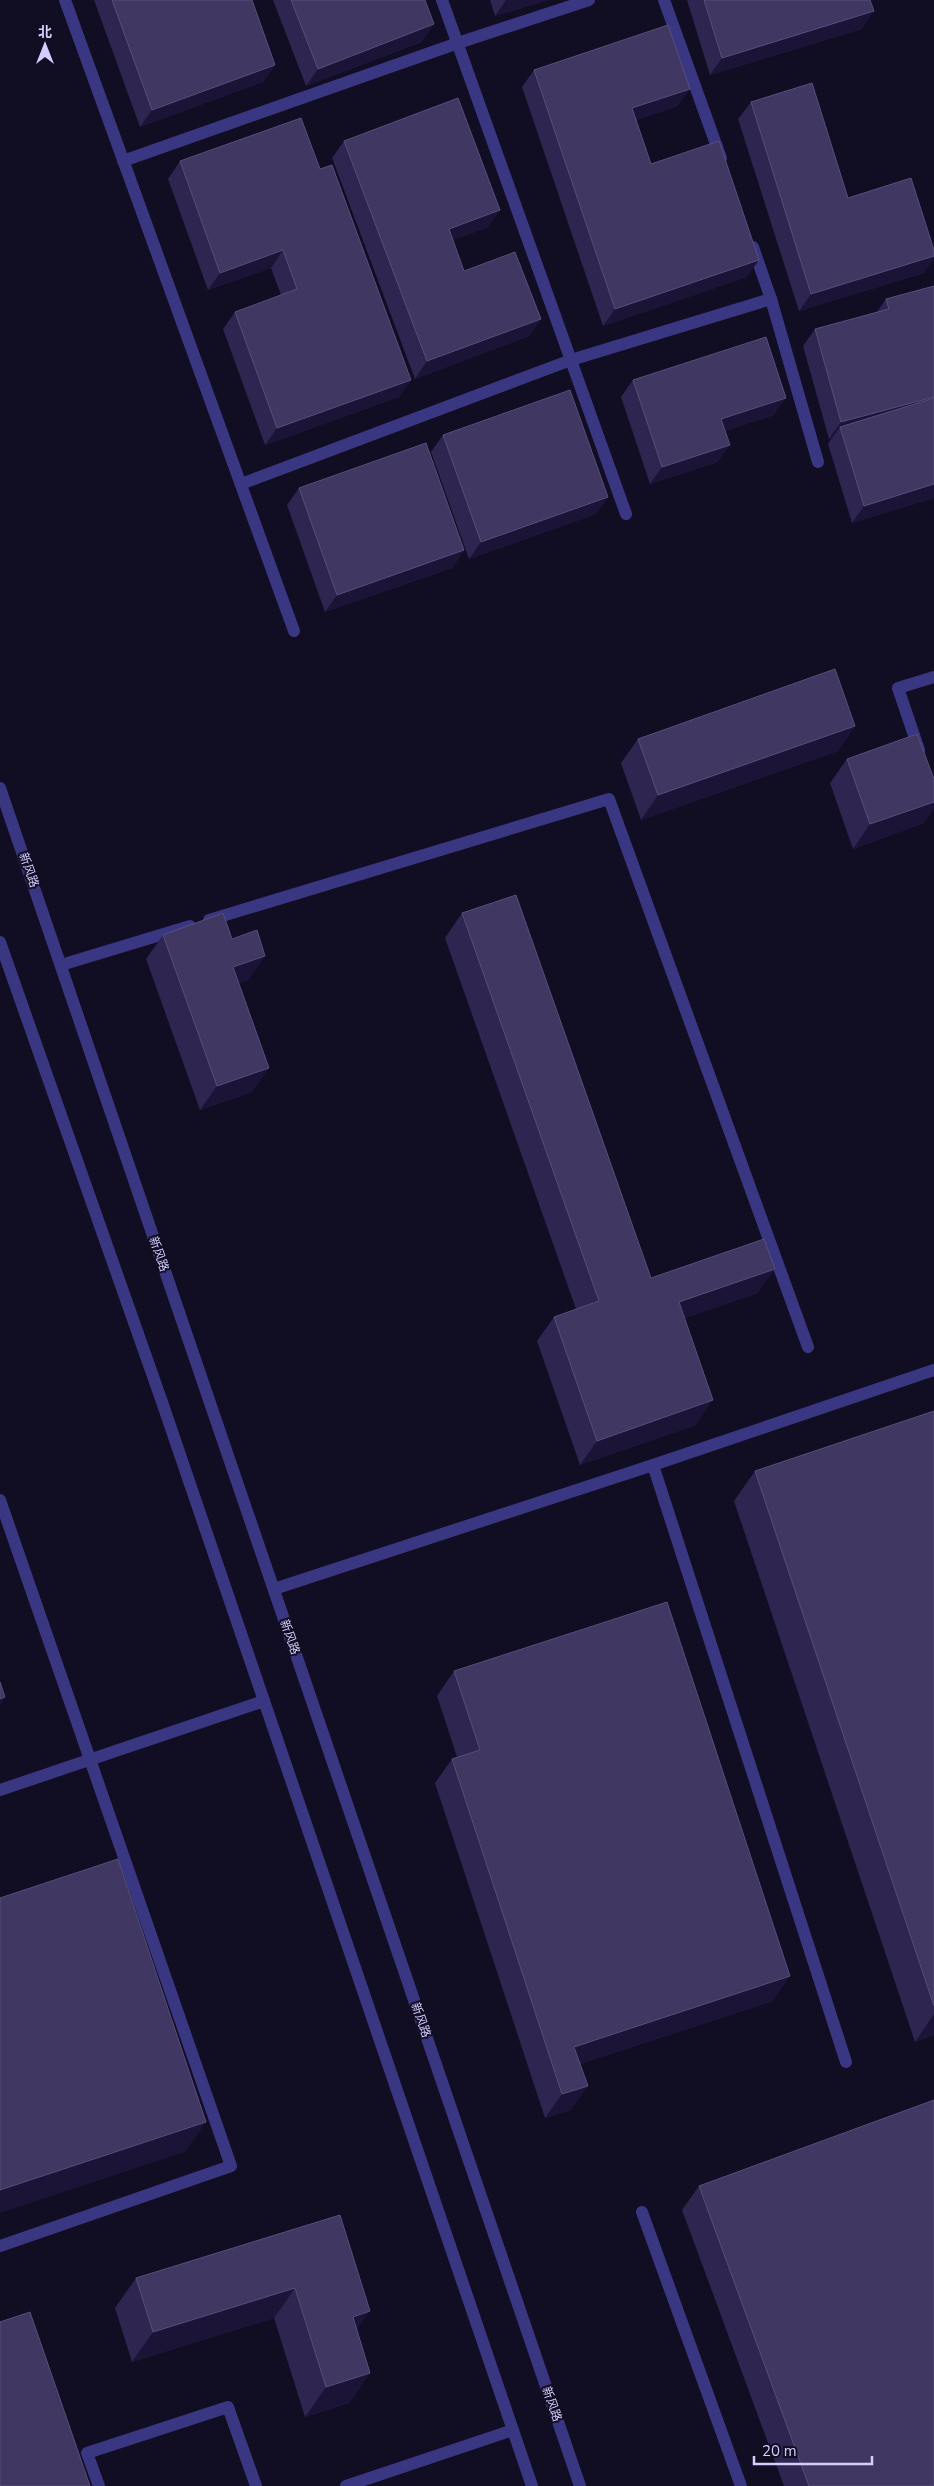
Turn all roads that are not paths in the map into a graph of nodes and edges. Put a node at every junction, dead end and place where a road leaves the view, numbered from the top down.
1 (65, 0) edge
2 (442, 0) edge
3 (589, 0) edge
4 (664, 0) edge
5 (458, 43) junction
6 (124, 161) junction
7 (724, 168) edge
8 (748, 233) edge
9 (771, 299) junction
10 (571, 360) junction
11 (818, 462) dead end
12 (241, 484) junction
13 (626, 514) dead end
14 (294, 631) dead end
15 (934, 677) edge
16 (924, 764) edge
17 (0, 788) edge
18 (0, 942) edge
19 (61, 965) junction
20 (808, 1347) dead end
21 (934, 1370) edge
22 (653, 1465) junction
23 (0, 1500) edge
24 (274, 1589) junction
25 (264, 1701) junction
26 (92, 1759) junction
27 (0, 1790) edge
28 (846, 2062) dead end
29 (642, 2212) dead end
30 (0, 2246) edge
31 (513, 2430) junction
32 (99, 2486) edge
33 (256, 2486) edge
34 (346, 2486) edge
35 (532, 2486) edge
36 (580, 2486) edge
37 (741, 2486) edge

1 - 6 street
2 - 5 street
3 - 5 street
4 - 7 street
5 - 6 street
5 - 10 street
6 - 12 street
8 - 9 street
9 - 10 street
9 - 11 street
10 - 12 street
10 - 13 street
12 - 14 street
15 - 16 street
17 - 19 street, 新风路
18 - 25 street
19 - 20 street
19 - 24 street, 新风路
21 - 22 street
22 - 24 street
22 - 28 street
23 - 26 street
24 - 36 street, 新风路
25 - 26 street
25 - 31 street
26 - 27 street
26 - 30 street
29 - 37 street
31 - 34 street
31 - 35 street
32 - 33 street

